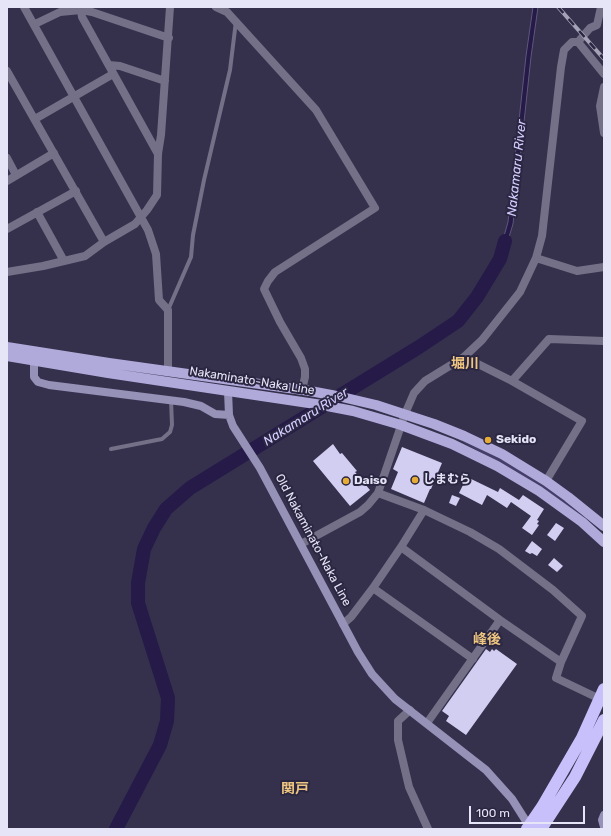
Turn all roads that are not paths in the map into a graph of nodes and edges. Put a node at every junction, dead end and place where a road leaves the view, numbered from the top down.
1 (24, 7) edge
2 (170, 7) edge
3 (216, 7) edge
4 (601, 7) edge
5 (81, 10) junction
6 (236, 21) junction
7 (35, 24) junction
8 (169, 38) junction
9 (578, 42) junction
10 (109, 65) junction
11 (7, 70) edge
12 (113, 74) junction
13 (604, 74) edge
14 (165, 81) junction
15 (604, 86) edge
16 (74, 96) junction
17 (35, 119) junction
18 (604, 133) edge
19 (54, 153) junction
20 (158, 154) junction
21 (7, 158) edge
22 (16, 175) junction
23 (7, 181) edge
24 (76, 191) junction
25 (37, 212) junction
26 (141, 216) junction
27 (7, 229) edge
28 (104, 242) junction
29 (536, 258) junction
30 (64, 261) junction
31 (604, 267) edge
32 (7, 272) edge
33 (168, 310) junction
34 (604, 341) edge
35 (7, 347) edge
36 (7, 356) edge
37 (464, 357) junction
38 (34, 362) junction
39 (168, 371) junction
40 (512, 381) junction
41 (228, 390) junction
42 (306, 391) junction
43 (171, 400) junction
44 (405, 414) junction
45 (229, 415) junction
46 (401, 425) junction
47 (110, 449) dead end
48 (546, 481) junction
49 (378, 493) junction
50 (424, 510) junction
51 (604, 526) edge
52 (604, 542) edge
53 (301, 544) junction
54 (401, 547) junction
55 (373, 588) junction
56 (500, 620) junction
57 (344, 624) junction
58 (473, 659) junction
59 (562, 662) junction
60 (602, 694) edge
61 (410, 710) junction
62 (604, 720) edge
63 (428, 723) junction
64 (604, 815) edge
65 (604, 827) edge
66 (532, 828) edge
67 (428, 829) edge

1 - 7 street
2 - 8 street
3 - 6 street
4 - 9 street
5 - 7 street
5 - 8 street
5 - 10 street
6 - 33 lane
6 - 42 street
7 - 16 street
8 - 14 street
9 - 13 street
9 - 29 street
10 - 12 street
10 - 14 street
11 - 17 street
12 - 16 street
12 - 20 street
14 - 20 street
15 - 18 street
16 - 17 street
16 - 26 street
17 - 19 street
19 - 22 street
19 - 24 street
20 - 26 street
21 - 22 street
22 - 23 street
24 - 25 street
24 - 28 street
25 - 27 street
25 - 30 street
26 - 28 street
26 - 33 street
28 - 30 street
29 - 31 street
29 - 37 street
30 - 32 street
33 - 39 street
34 - 40 street
35 - 39 main road, Nakaminato-Naka Line
36 - 38 main road, Nakaminato-Naka Line
37 - 40 street
37 - 44 street
38 - 41 main road, Nakaminato-Naka Line
38 - 43 street
39 - 42 main road, Nakaminato-Naka Line
40 - 48 street
41 - 45 street
41 - 46 main road, Nakaminato-Naka Line
42 - 44 main road, Nakaminato-Naka Line
43 - 45 street
43 - 47 lane
44 - 46 street
44 - 48 main road, Nakaminato-Naka Line
45 - 53 street, Old Nakaminato-Naka Line
46 - 49 street
46 - 52 main road, Nakaminato-Naka Line
48 - 51 main road, Nakaminato-Naka Line
49 - 50 street
49 - 53 street
50 - 54 street
50 - 59 street
53 - 57 street, Old Nakaminato-Naka Line
54 - 55 street
54 - 56 street
55 - 57 street
55 - 58 street
56 - 58 street
56 - 59 street
57 - 61 street, Old Nakaminato-Naka Line
58 - 63 street
59 - 60 street
60 - 66 highway
61 - 63 street, Old Nakaminato-Naka Line
61 - 67 street
62 - 66 highway
63 - 66 street, Old Nakaminato-Naka Line
64 - 65 street

